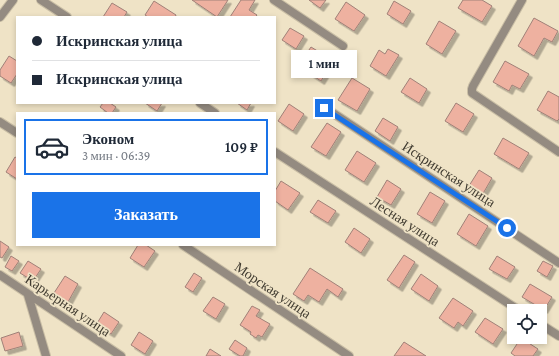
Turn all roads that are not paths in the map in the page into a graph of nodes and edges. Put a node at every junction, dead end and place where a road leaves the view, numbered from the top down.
1 (41, 0) edge
2 (274, 0) edge
3 (522, 0) edge
4 (10, 1) edge
5 (0, 15) edge
6 (65, 16) edge
7 (343, 46) dead end
8 (202, 104) edge
9 (324, 108) dead end
10 (214, 112) edge
11 (0, 122) edge
12 (16, 132) edge
13 (559, 152) edge
14 (276, 153) edge
15 (184, 246) edge
16 (559, 263) edge
17 (0, 275) edge
18 (28, 295) junction
19 (509, 304) edge
20 (547, 328) edge
21 (559, 336) edge
22 (46, 356) edge
23 (121, 356) edge
24 (349, 356) edge

1 - 6 street
2 - 7 street
3 - 13 street
4 - 5 street
8 - 10 street
9 - 16 street, Искринская улица
11 - 12 street
14 - 19 street, Лесная улица
15 - 24 street, Морская улица
17 - 18 street, Карьерная улица
18 - 22 street
18 - 23 street, Карьерная улица
20 - 21 street

